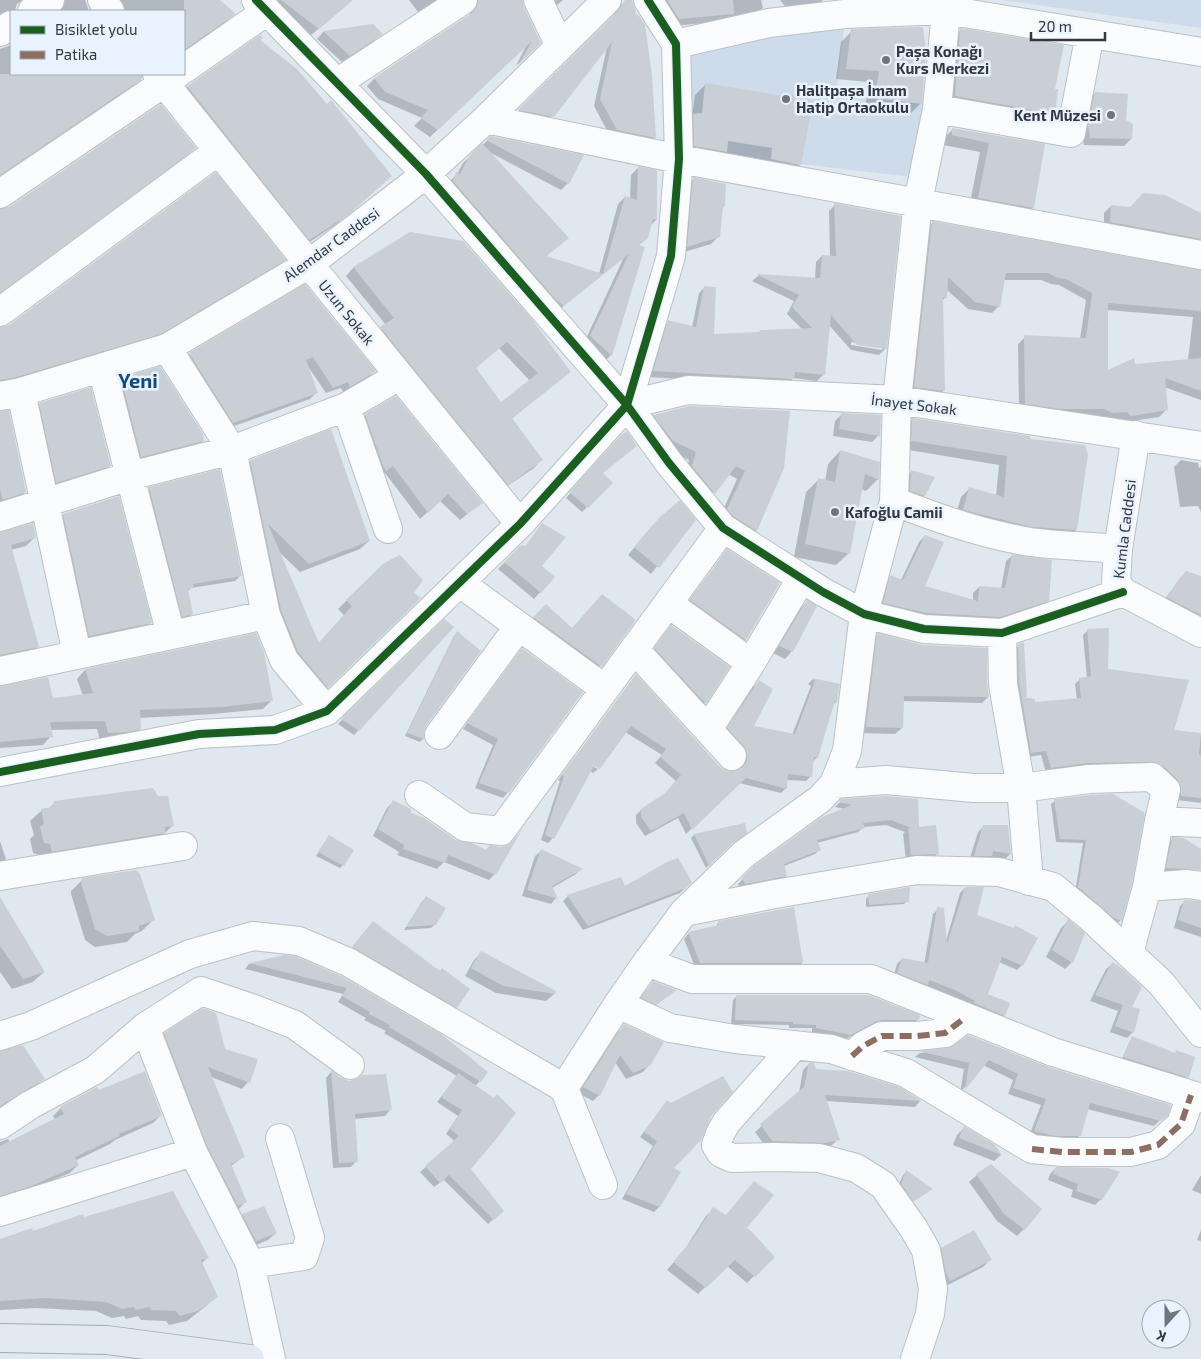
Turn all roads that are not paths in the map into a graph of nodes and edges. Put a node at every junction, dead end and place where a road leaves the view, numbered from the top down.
1 (50, 0) edge
2 (463, 0) edge
3 (538, 0) edge
4 (607, 0) edge
5 (648, 0) edge
6 (261, 5) edge
7 (946, 5) edge
8 (34, 10) edge
9 (1090, 34) junction
10 (676, 44) junction
11 (560, 46) junction
12 (1201, 52) edge
13 (185, 63) edge
14 (170, 75) edge
15 (337, 83) junction
16 (936, 109) junction
17 (486, 119) junction
18 (218, 151) junction
19 (679, 159) junction
20 (426, 174) junction
21 (0, 194) edge
22 (918, 202) junction
23 (1201, 255) edge
24 (309, 264) junction
25 (0, 312) edge
26 (167, 348) junction
27 (102, 368) junction
28 (399, 376) junction
29 (11, 394) edge
30 (897, 400) junction
31 (627, 405) junction
32 (346, 407) junction
33 (1136, 435) junction
34 (1201, 446) edge
35 (232, 450) junction
36 (130, 476) junction
37 (894, 501) junction
38 (45, 503) junction
39 (0, 517) edge
40 (520, 524) junction
41 (723, 528) junction
42 (388, 529) dead end
43 (1118, 548) junction
44 (801, 579) junction
45 (460, 583) junction
46 (1124, 592) junction
47 (669, 604) junction
48 (864, 614) junction
49 (266, 615) junction
50 (519, 626) junction
51 (1002, 633) junction
52 (1201, 634) edge
53 (171, 635) junction
54 (635, 650) junction
55 (77, 654) junction
56 (751, 663) junction
57 (0, 670) edge
58 (605, 690) junction
59 (327, 711) junction
60 (708, 729) junction
61 (439, 735) dead end
62 (732, 756) dead end
63 (0, 772) edge
64 (834, 784) junction
65 (1021, 788) junction
66 (419, 796) dead end
67 (1159, 821) junction
68 (1201, 823) edge
69 (183, 846) dead end
70 (0, 876) edge
71 (1029, 881) junction
72 (1201, 886) edge
73 (1147, 887) junction
74 (684, 912) junction
75 (1128, 953) junction
76 (190, 954) junction
77 (647, 962) junction
78 (201, 991) junction
79 (618, 1004) junction
80 (966, 1017) junction
81 (145, 1027) junction
82 (1201, 1033) edge
83 (0, 1036) edge
84 (795, 1045) junction
85 (852, 1056) junction
86 (350, 1066) dead end
87 (564, 1088) junction
88 (1196, 1097) edge
89 (0, 1125) edge
90 (280, 1138) dead end
91 (193, 1152) junction
92 (603, 1185) dead end
93 (0, 1212) edge
94 (250, 1264) junction
95 (0, 1338) edge
96 (250, 1359) edge
97 (271, 1359) edge
98 (915, 1359) edge

1 - 8 street
2 - 15 street
3 - 11 street
4 - 11 street, Alemdar Caddesi
5 - 10 street
6 - 13 street
6 - 15 street
7 - 9 street
7 - 10 street
7 - 16 street
9 - 12 street
9 - 16 street
10 - 19 street
11 - 17 street, Alemdar Caddesi
14 - 18 street, Uzun Sokak
14 - 21 street
15 - 20 street
16 - 22 street
17 - 19 street
17 - 20 street, Alemdar Caddesi
18 - 24 street, Uzun Sokak
18 - 25 street
19 - 22 street
19 - 31 street
20 - 24 street, Alemdar Caddesi
20 - 31 street
22 - 23 street
22 - 30 street
24 - 26 street, Alemdar Caddesi
24 - 28 street, Uzun Sokak
26 - 27 street, Alemdar Caddesi
26 - 35 street
27 - 29 street, Alemdar Caddesi
27 - 36 street
28 - 32 street
28 - 40 street, Uzun Sokak
29 - 38 street
30 - 31 street, İnayet Sokak
30 - 33 street, İnayet Sokak
30 - 37 street
31 - 40 street
31 - 41 street
32 - 35 street
32 - 42 street
33 - 34 street, İnayet Sokak
33 - 43 street, Kumla Caddesi
35 - 36 street
35 - 49 street
36 - 38 street
36 - 53 street
37 - 43 street
37 - 48 street
38 - 39 street
38 - 55 street
40 - 45 street
41 - 44 street
41 - 47 street
43 - 46 street, Kumla Caddesi
44 - 48 street
44 - 56 street
45 - 50 street
45 - 59 street
46 - 51 street
46 - 52 street, Kumla Caddesi
47 - 54 street
47 - 56 street
48 - 51 street
48 - 64 street
49 - 53 street
49 - 59 street
50 - 58 street
50 - 61 street
51 - 65 street
53 - 55 street
54 - 58 street
54 - 60 street
55 - 57 street
56 - 60 street
58 - 66 street
59 - 63 street
60 - 62 street
64 - 65 street
64 - 74 street
65 - 67 street
65 - 71 street
67 - 68 street
67 - 73 street
69 - 70 street
71 - 74 street
71 - 75 street
72 - 73 street
73 - 75 street
74 - 77 street
75 - 82 street
76 - 78 street
76 - 83 street
76 - 87 street
77 - 79 street
77 - 80 street
78 - 81 street
78 - 86 street
79 - 84 street
79 - 87 street
80 - 85 street
80 - 88 street
81 - 89 street
81 - 91 street
84 - 85 street
84 - 98 street
85 - 88 street
87 - 92 street
90 - 94 street
91 - 93 street
91 - 94 street
94 - 97 street
95 - 96 main road

